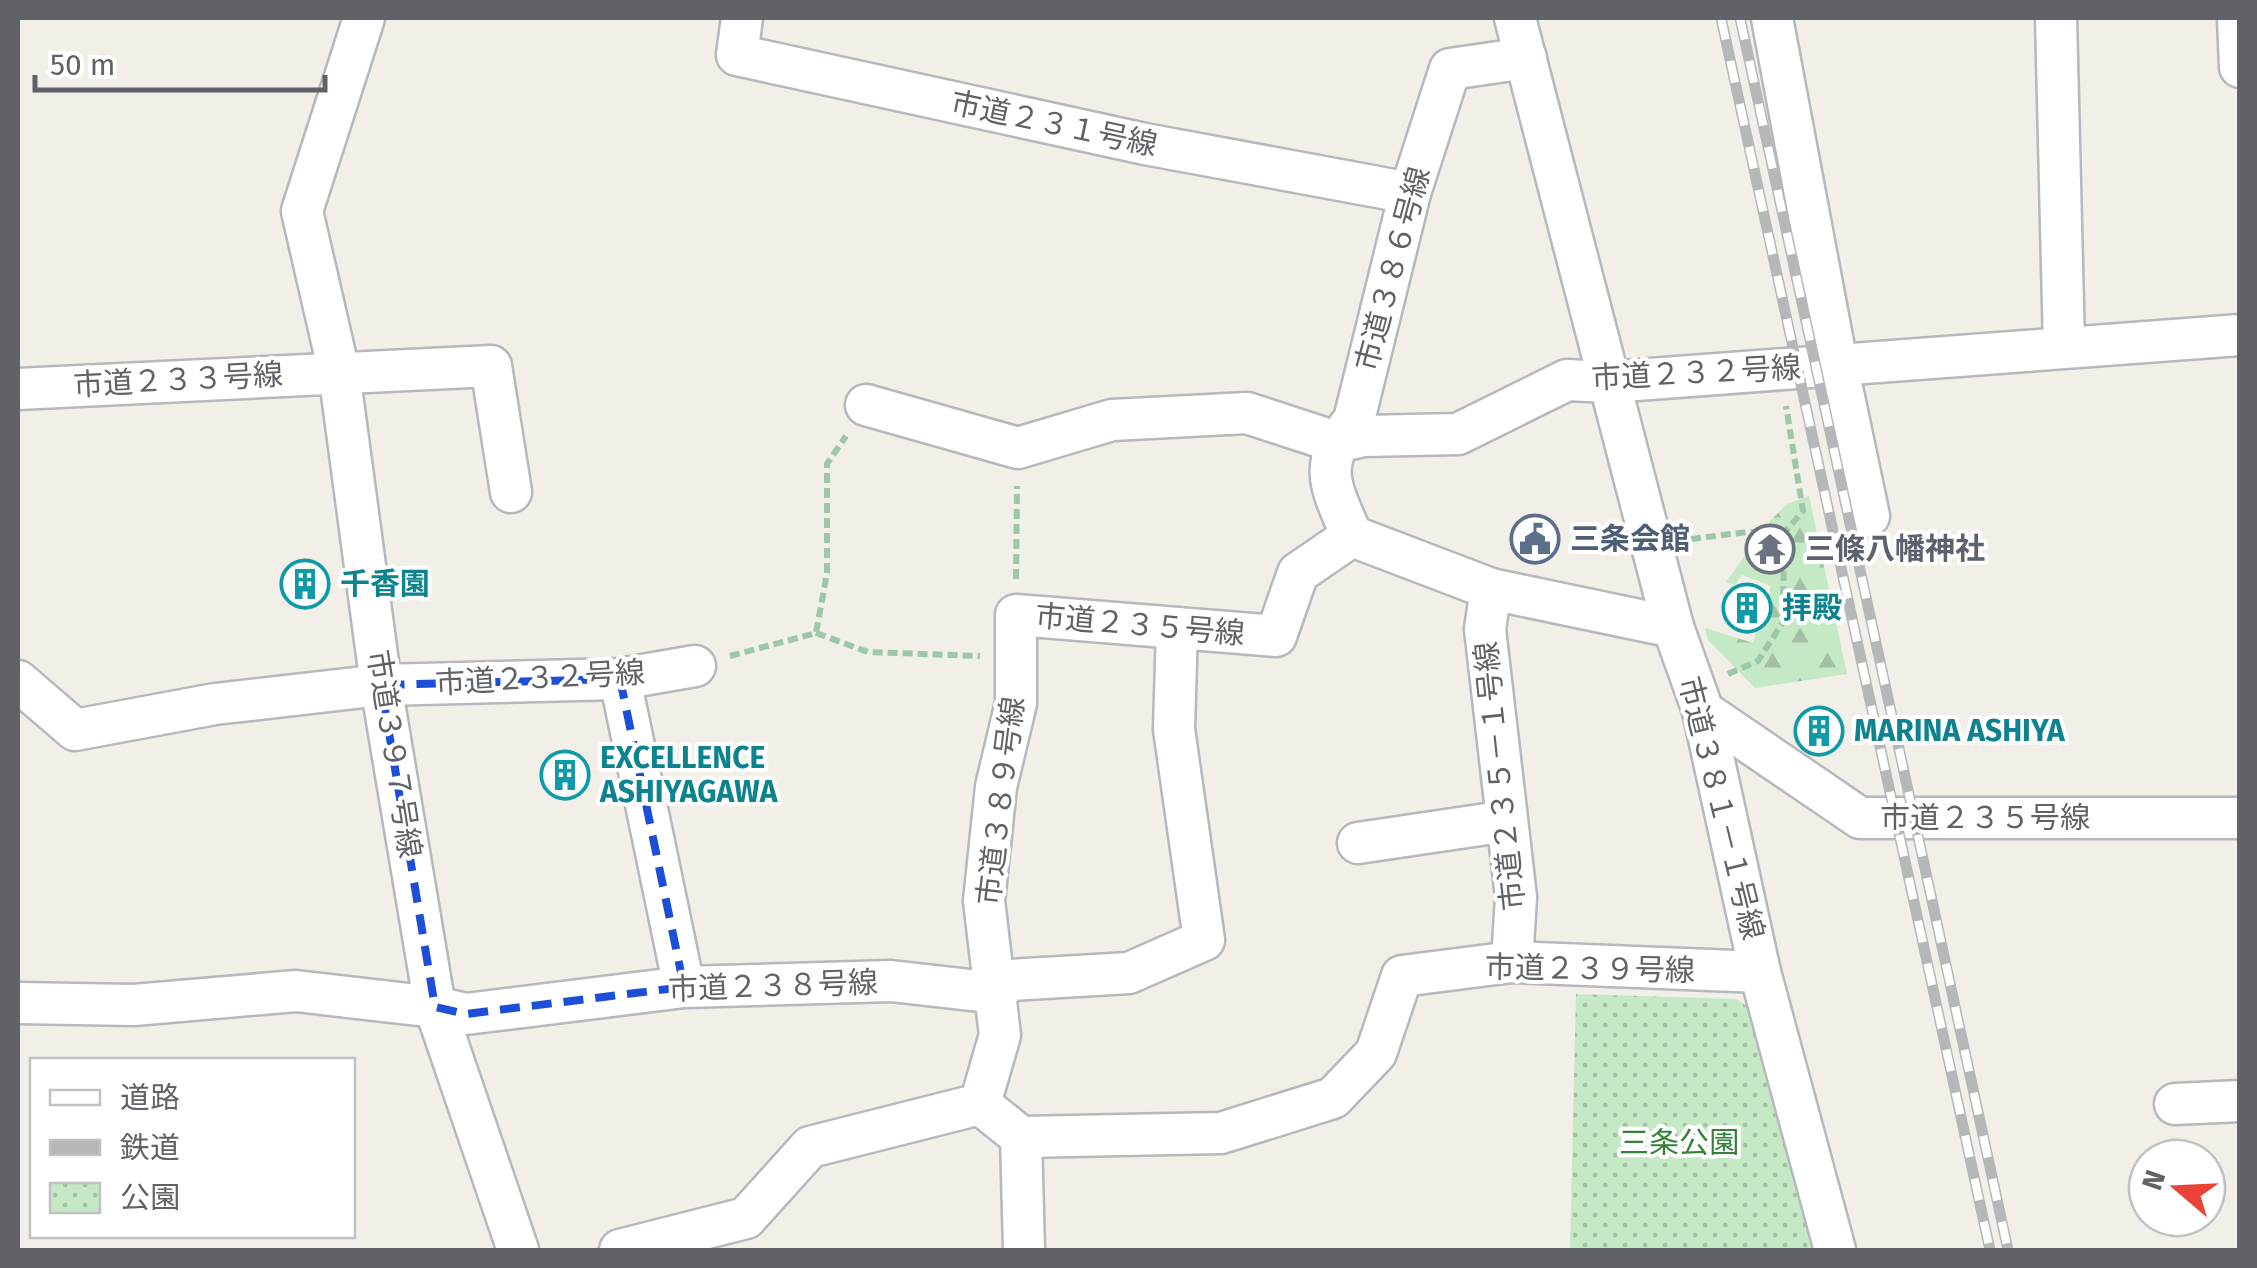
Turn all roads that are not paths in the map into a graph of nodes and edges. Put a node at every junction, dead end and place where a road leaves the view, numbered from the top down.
1 (364, 18) edge
2 (742, 18) edge
3 (1515, 18) edge
4 (1772, 18) edge
5 (2056, 18) edge
6 (2238, 18) edge
7 (1526, 58) junction
8 (2240, 67) edge
9 (1410, 193) junction
10 (2240, 335) edge
11 (2064, 346) junction
12 (1837, 364) junction
13 (339, 372) junction
14 (1610, 382) junction
15 (18, 389) edge
16 (866, 405) road end
17 (1336, 442) junction
18 (511, 492) dead end
19 (1869, 516) dead end
20 (1352, 536) junction
21 (1491, 589) junction
22 (1016, 615) joint
23 (1673, 627) junction
24 (1177, 628) junction
25 (695, 666) road end
26 (620, 679) junction
27 (18, 680) edge
28 (381, 685) junction
29 (1703, 711) junction
30 (2240, 818) edge
31 (1507, 821) junction
32 (1358, 843) dead end
33 (1512, 962) junction
34 (1760, 972) junction
35 (684, 987) junction
36 (997, 993) junction
37 (18, 1003) edge
38 (435, 1007) junction
39 (2240, 1101) edge
40 (980, 1104) junction
41 (2176, 1104) dead end
42 (1021, 1138) junction
43 (755, 1234) edge
44 (518, 1250) edge
45 (620, 1250) edge
46 (1024, 1250) edge
47 (1835, 1250) edge

1 - 13 street, 市道３９７号線
2 - 9 street, 市道２３１号線
3 - 7 street, 市道３８１－１号線
4 - 12 street
5 - 11 street
6 - 8 street
7 - 9 street, 市道３８６号線
7 - 14 street, 市道３８１－１号線
9 - 17 street, 市道３８６号線
10 - 11 street, 市道２３２号線
11 - 12 street, 市道２３２号線
12 - 14 street, 市道２３２号線
12 - 19 street
13 - 15 street, 市道２３３号線
13 - 18 street, 市道２３３号線
13 - 28 street, 市道３９７号線
14 - 17 street, 市道２３２号線
14 - 23 street, 市道３８１－１号線
16 - 17 street, 市道２３２号線
17 - 20 street, 市道３８６号線
20 - 21 street
20 - 24 street, 市道２３５号線
21 - 23 street
21 - 31 street, 市道２３５－１号線
22 - 24 street, 市道２３５号線
22 - 36 street, 市道３８９号線
23 - 29 street, 市道３８１－１号線
24 - 36 street, 市道２３８号線
25 - 26 street, 市道２３２号線
26 - 28 street, 市道２３２号線
26 - 35 street
27 - 28 street, 市道２３２号線
28 - 38 street, 市道３９７号線
29 - 30 street, 市道２３５号線
29 - 34 street, 市道３８１－１号線
31 - 32 street
31 - 33 street, 市道２３５－１号線
33 - 34 street, 市道２３９号線
33 - 42 street, 市道２３９号線
34 - 47 street, 市道３８１－１号線
35 - 36 street, 市道２３８号線
35 - 38 street, 市道２３８号線
36 - 40 street, 市道３８９号線
37 - 38 street, 市道２３８号線
38 - 44 street, 市道３９７号線
39 - 41 street
40 - 42 street
40 - 43 street
42 - 46 street
43 - 45 street

